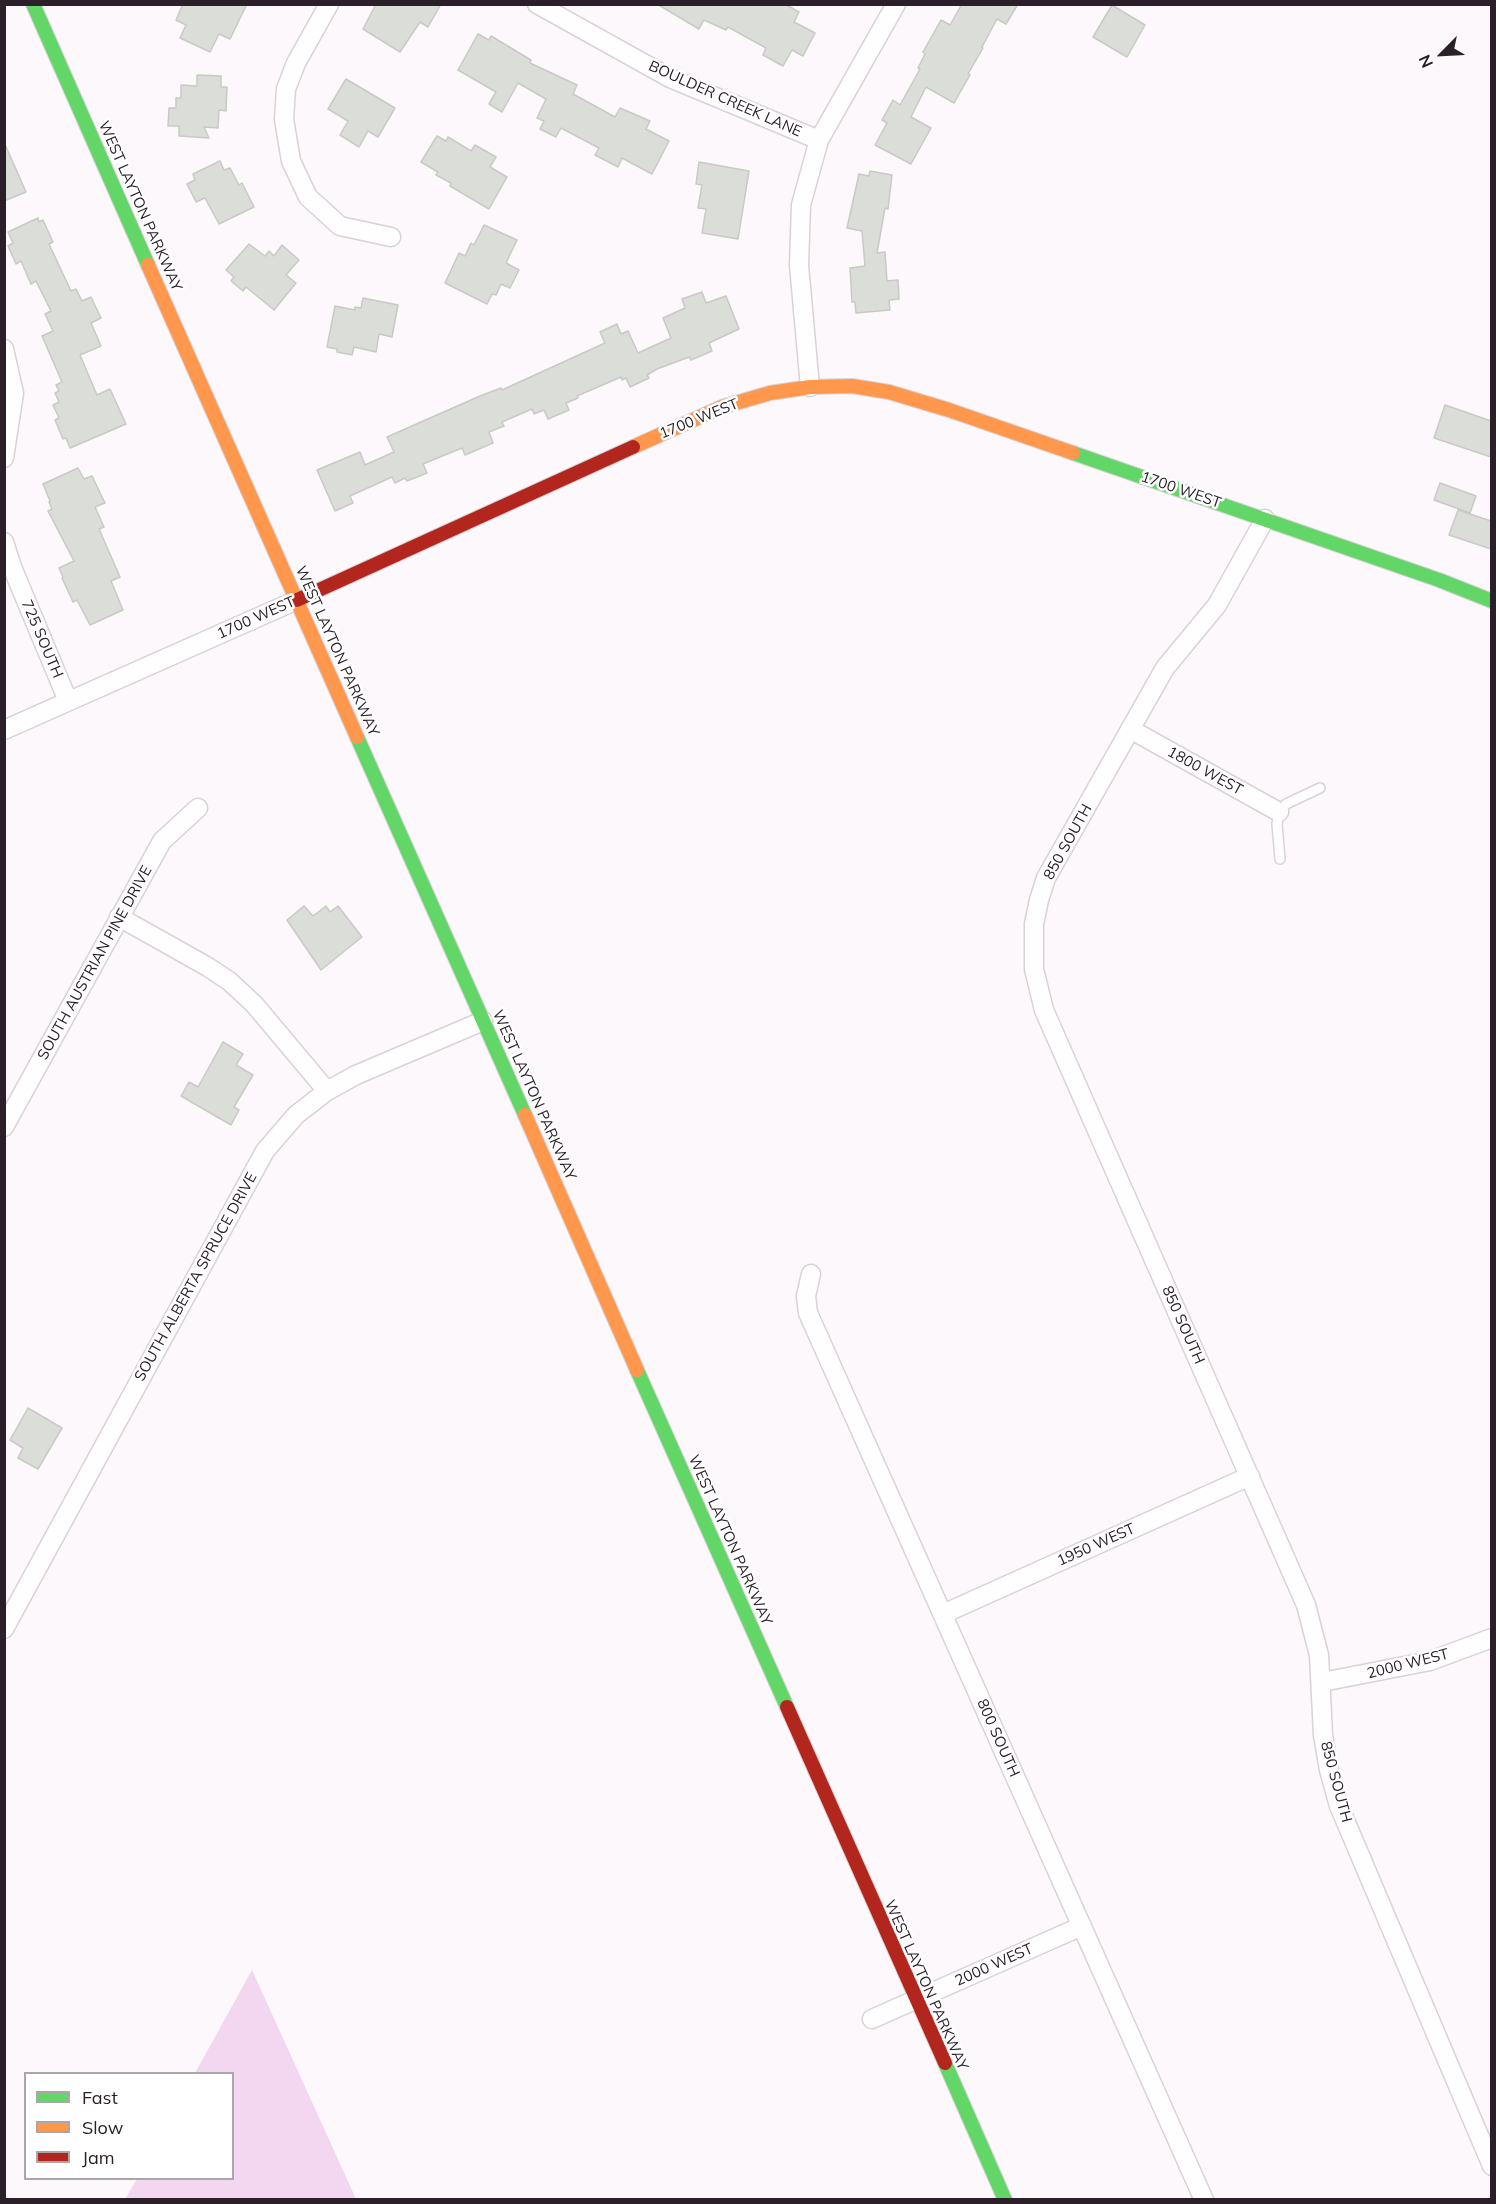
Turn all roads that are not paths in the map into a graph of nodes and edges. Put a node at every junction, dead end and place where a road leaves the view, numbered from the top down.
1 (33, 4) edge
2 (329, 4) edge
3 (537, 4) edge
4 (896, 4) edge
5 (819, 140) junction
6 (391, 237) dead end
7 (4, 349) edge
8 (810, 387) junction
9 (7, 425) edge
10 (4, 458) edge
11 (1265, 519) junction
12 (4, 542) edge
13 (297, 600) junction
14 (1491, 601) edge
15 (68, 701) junction
16 (1130, 729) junction
17 (4, 730) edge
18 (1320, 788) dead end
19 (198, 808) dead end
20 (1279, 812) junction
21 (1280, 859) dead end
22 (119, 917) junction
23 (483, 1021) junction
24 (327, 1091) junction
25 (7, 1117) edge
26 (811, 1274) dead end
27 (1250, 1476) junction
28 (942, 1614) junction
29 (4, 1629) edge
30 (1491, 1638) edge
31 (1322, 1682) junction
32 (1082, 1926) junction
33 (915, 2000) junction
34 (872, 2019) dead end
35 (1491, 2166) edge
36 (1005, 2199) edge
37 (1204, 2199) edge

1 - 13 main road, WEST LAYTON PARKWAY
2 - 6 street
3 - 5 street, BOULDER CREEK LANE
4 - 5 street
5 - 8 street
7 - 9 street
8 - 11 main road, 1700 WEST
8 - 13 main road, 1700 WEST
9 - 10 street
11 - 14 main road, 1700 WEST
11 - 16 street, 850 SOUTH
12 - 15 street, 725 SOUTH
13 - 15 street, 1700 WEST
13 - 23 main road, WEST LAYTON PARKWAY
15 - 17 street, 1700 WEST
16 - 20 street, 1800 WEST
16 - 27 street, 850 SOUTH
18 - 20 lane
19 - 22 street, SOUTH AUSTRIAN PINE DRIVE
20 - 21 lane
22 - 24 street
22 - 25 street, SOUTH AUSTRIAN PINE DRIVE
23 - 24 street, SOUTH ALBERTA SPRUCE DRIVE
23 - 33 main road, WEST LAYTON PARKWAY
24 - 29 street, SOUTH ALBERTA SPRUCE DRIVE
26 - 28 street, 800 SOUTH
27 - 28 street, 1950 WEST
27 - 31 street, 850 SOUTH
28 - 32 street, 800 SOUTH
30 - 31 street, 2000 WEST
31 - 35 street, 850 SOUTH
32 - 33 street, 2000 WEST
32 - 37 street, 800 SOUTH
33 - 34 street, 2000 WEST
33 - 36 main road, WEST LAYTON PARKWAY

